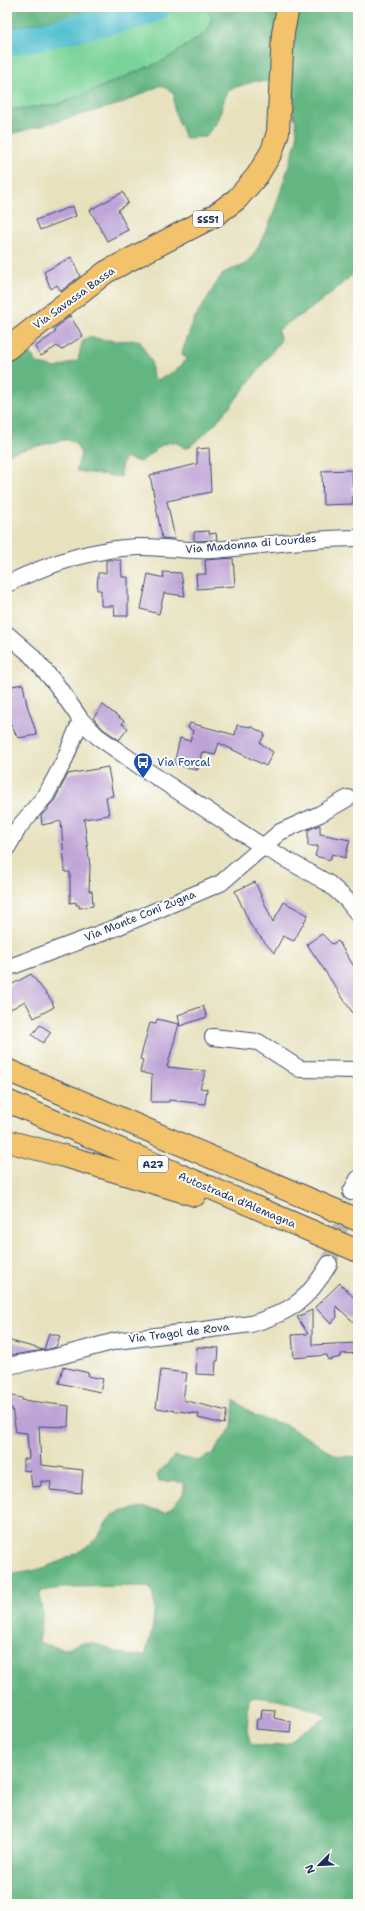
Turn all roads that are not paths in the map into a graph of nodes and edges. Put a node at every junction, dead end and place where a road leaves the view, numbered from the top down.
1 (288, 7) edge
2 (7, 350) edge
3 (358, 538) edge
4 (7, 584) edge
5 (7, 634) edge
6 (81, 720) junction
7 (348, 798) dead end
8 (262, 846) junction
9 (7, 848) edge
10 (358, 914) edge
11 (7, 968) edge
12 (213, 1037) dead end
13 (7, 1070) edge
14 (358, 1070) edge
15 (7, 1101) edge
16 (7, 1142) edge
17 (358, 1220) edge
18 (298, 1226) junction
19 (358, 1251) edge
20 (329, 1264) tunnel mouth
21 (7, 1366) edge

1 - 2 main road, Via Savassa Bassa / SS51
3 - 4 street, Via Madonna di Lourdes
5 - 6 street
6 - 8 street
6 - 9 street
7 - 8 street, Via Monte Coni Zugna
8 - 10 street
8 - 11 street, Via Monte Coni Zugna
12 - 14 street
13 - 17 main road, A27
15 - 18 main road, Autostrada d'Alemagna / A27
16 - 18 main road, A27
18 - 19 main road, Autostrada d'Alemagna / A27
20 - 21 street, Via Tragol de Rova

